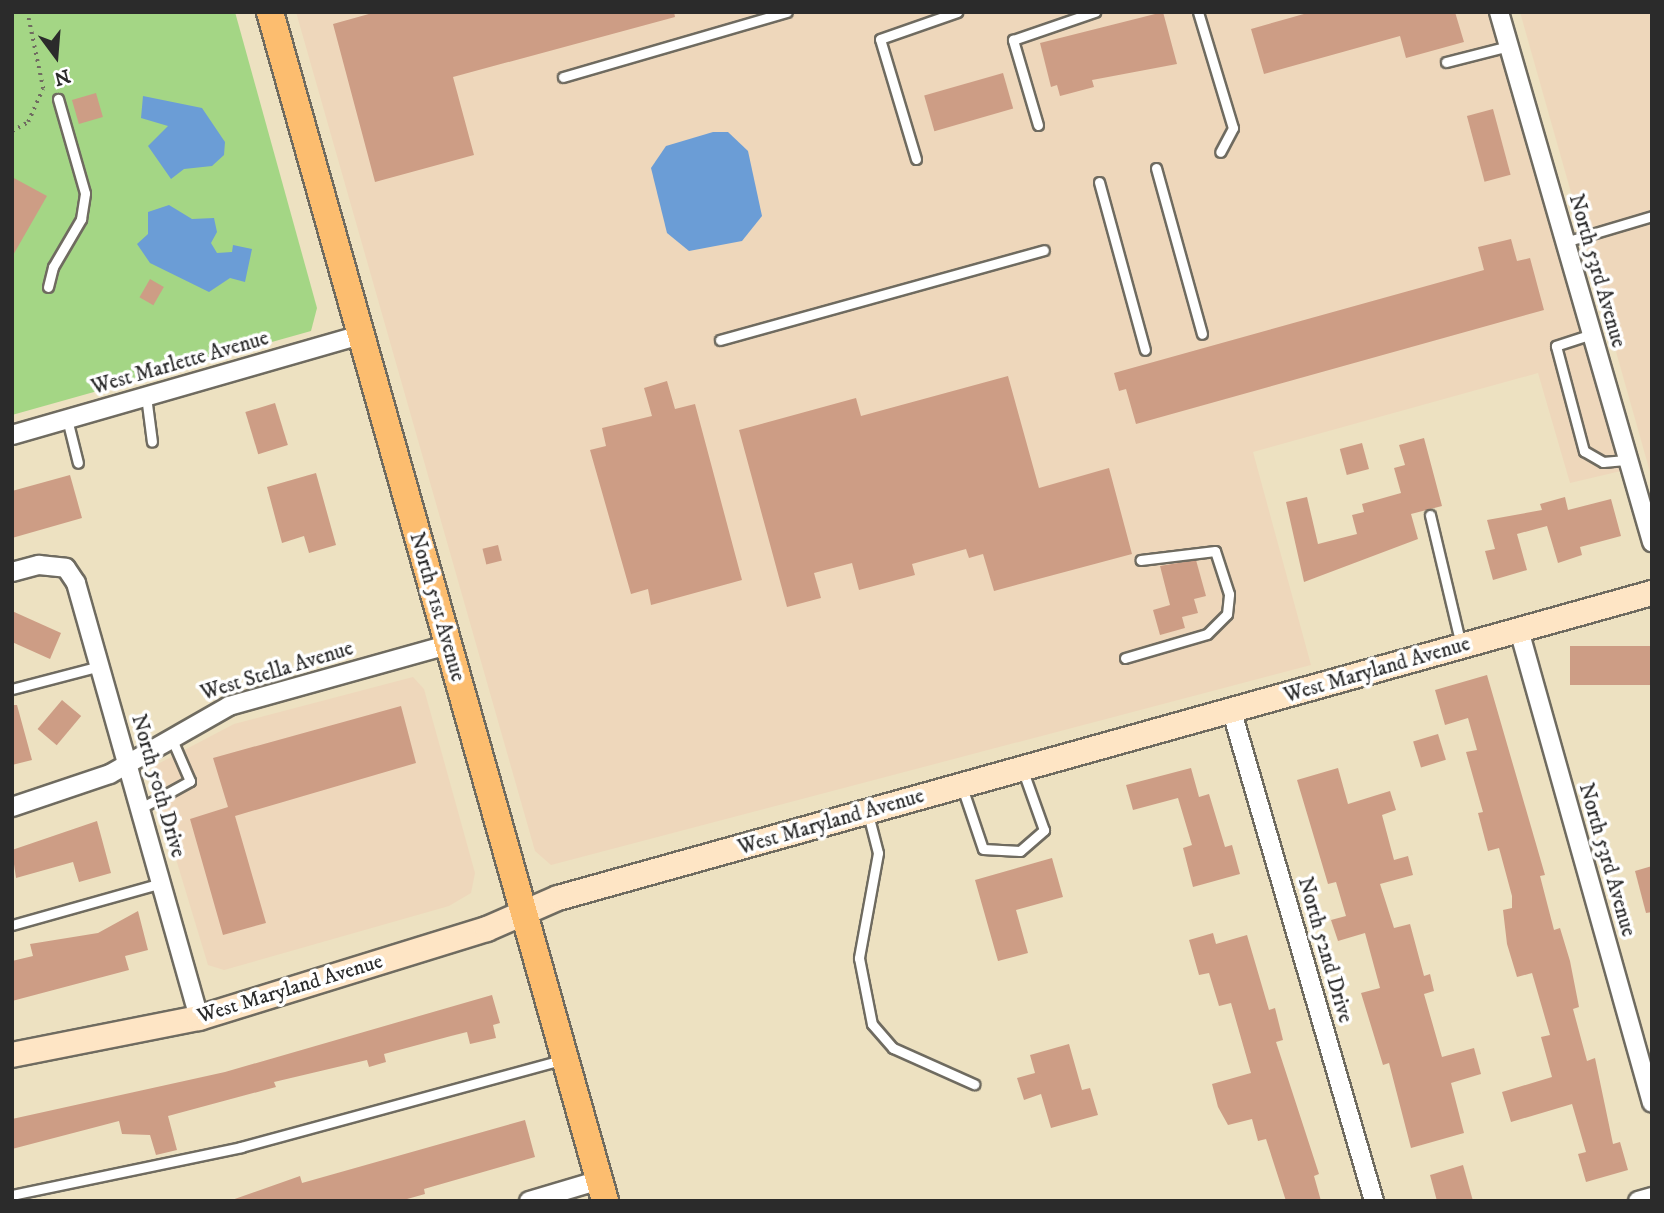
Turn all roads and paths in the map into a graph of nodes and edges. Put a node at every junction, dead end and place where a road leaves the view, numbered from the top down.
1 (27, 12) edge
2 (270, 12) edge
3 (741, 12) edge
4 (787, 12) edge
5 (957, 12) edge
6 (1095, 12) edge
7 (1198, 12) edge
8 (1499, 12) edge
9 (745, 24) junction
10 (1509, 46) junction
11 (1446, 62) dead end
12 (563, 77) dead end
13 (58, 99) dead end
14 (1038, 125) dead end
15 (12, 131) edge
16 (1220, 152) dead end
17 (916, 159) dead end
18 (1156, 168) dead end
19 (1099, 182) dead end
20 (1652, 216) edge
21 (1565, 242) junction
22 (1044, 250) dead end
23 (48, 288) dead end
24 (1202, 334) dead end
25 (1592, 334) junction
26 (360, 335) junction
27 (720, 340) dead end
28 (1145, 350) dead end
29 (146, 396) junction
30 (67, 419) junction
31 (12, 435) edge
32 (152, 442) dead end
33 (1628, 460) junction
34 (78, 463) dead end
35 (1430, 514) dead end
36 (1652, 542) edge
37 (1141, 560) dead end
38 (12, 572) edge
39 (1652, 593) edge
40 (1519, 630) junction
41 (448, 645) junction
42 (1462, 646) junction
43 (1125, 658) dead end
44 (100, 666) junction
45 (12, 689) edge
46 (1232, 712) junction
47 (171, 737) junction
48 (128, 763) junction
49 (1023, 769) junction
50 (962, 786) junction
51 (12, 807) edge
52 (141, 808) junction
53 (868, 812) junction
54 (161, 883) junction
55 (524, 914) junction
56 (12, 925) edge
57 (199, 1018) junction
58 (12, 1055) edge
59 (565, 1059) junction
60 (974, 1084) dead end
61 (1652, 1103) edge
62 (602, 1190) edge
63 (12, 1195) edge
64 (1652, 1197) edge
65 (529, 1201) edge
66 (1374, 1201) edge
67 (1638, 1201) edge

1 - 15 path
2 - 26 main road, North 51st Avenue
3 - 9 lane
4 - 9 lane
5 - 17 lane
6 - 14 lane
7 - 16 lane
8 - 10 street, North 53rd Avenue
9 - 12 lane
10 - 11 lane
10 - 21 street, North 53rd Avenue
13 - 23 lane
18 - 24 lane
19 - 28 lane
20 - 21 lane
21 - 25 street, North 53rd Avenue
22 - 27 lane
25 - 33 street, North 53rd Avenue
25 - 33 lane
26 - 29 street, West Marlette Avenue
26 - 41 main road, North 51st Avenue
29 - 30 street, West Marlette Avenue
29 - 32 lane
30 - 31 street, West Marlette Avenue
30 - 34 lane
33 - 36 street, North 53rd Avenue
35 - 42 lane
37 - 43 lane
38 - 44 street, North 50th Drive
39 - 40 street, West Maryland Avenue
40 - 42 street, West Maryland Avenue
40 - 61 street, North 53rd Avenue
41 - 47 street, West Stella Avenue
41 - 55 main road, North 51st Avenue
42 - 46 street, West Maryland Avenue
44 - 45 lane
44 - 48 street, North 50th Drive
46 - 49 street, West Maryland Avenue
46 - 66 street, North 52nd Drive
47 - 48 street, West Stella Avenue
47 - 52 lane
48 - 51 street, West Stella Avenue
48 - 52 street, North 50th Drive
49 - 50 street, West Maryland Avenue
49 - 50 lane
50 - 53 street, West Maryland Avenue
52 - 54 street, North 50th Drive
53 - 55 street, West Maryland Avenue
53 - 60 lane
54 - 56 lane
54 - 57 street, North 50th Drive
55 - 57 street, West Maryland Avenue
55 - 59 main road, North 51st Avenue
57 - 58 street, West Maryland Avenue
59 - 62 main road, North 51st Avenue
59 - 63 lane
62 - 65 street
64 - 67 street

